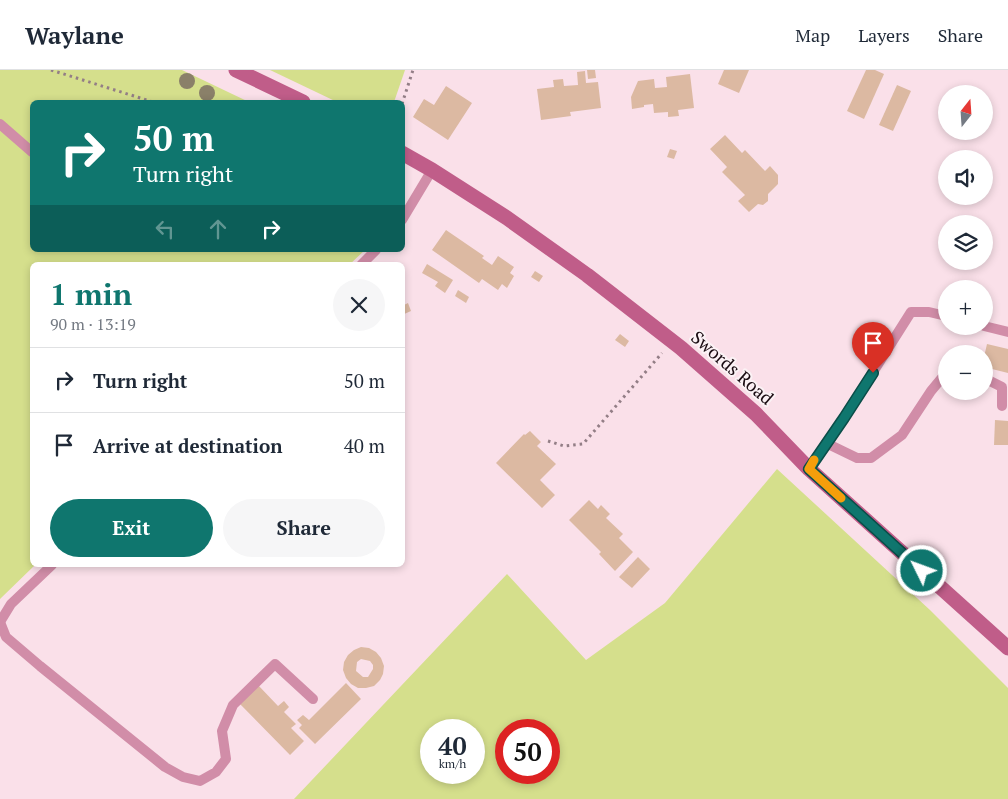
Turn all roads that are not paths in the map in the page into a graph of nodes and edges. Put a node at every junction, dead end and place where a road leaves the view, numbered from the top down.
1 (236, 70) edge
2 (299, 100) edge
3 (0, 124) edge
4 (30, 150) edge
5 (405, 155) edge
6 (432, 170) junction
7 (405, 215) edge
8 (374, 252) edge
9 (364, 262) edge
10 (938, 314) edge
11 (993, 328) edge
12 (1008, 332) edge
13 (938, 382) edge
14 (993, 382) edge
15 (1002, 406) dead end
16 (826, 443) junction
17 (809, 469) junction
18 (50, 567) edge
19 (0, 622) edge
20 (1008, 648) edge
21 (313, 699) dead end

1 - 2 main road
3 - 4 lane
5 - 6 main road, Swords Road
6 - 7 lane
6 - 17 main road, Swords Road
8 - 9 lane
10 - 16 lane
11 - 12 lane
13 - 16 lane
14 - 15 lane
16 - 17 lane
17 - 20 main road, Swords Road
18 - 19 lane
19 - 21 lane

